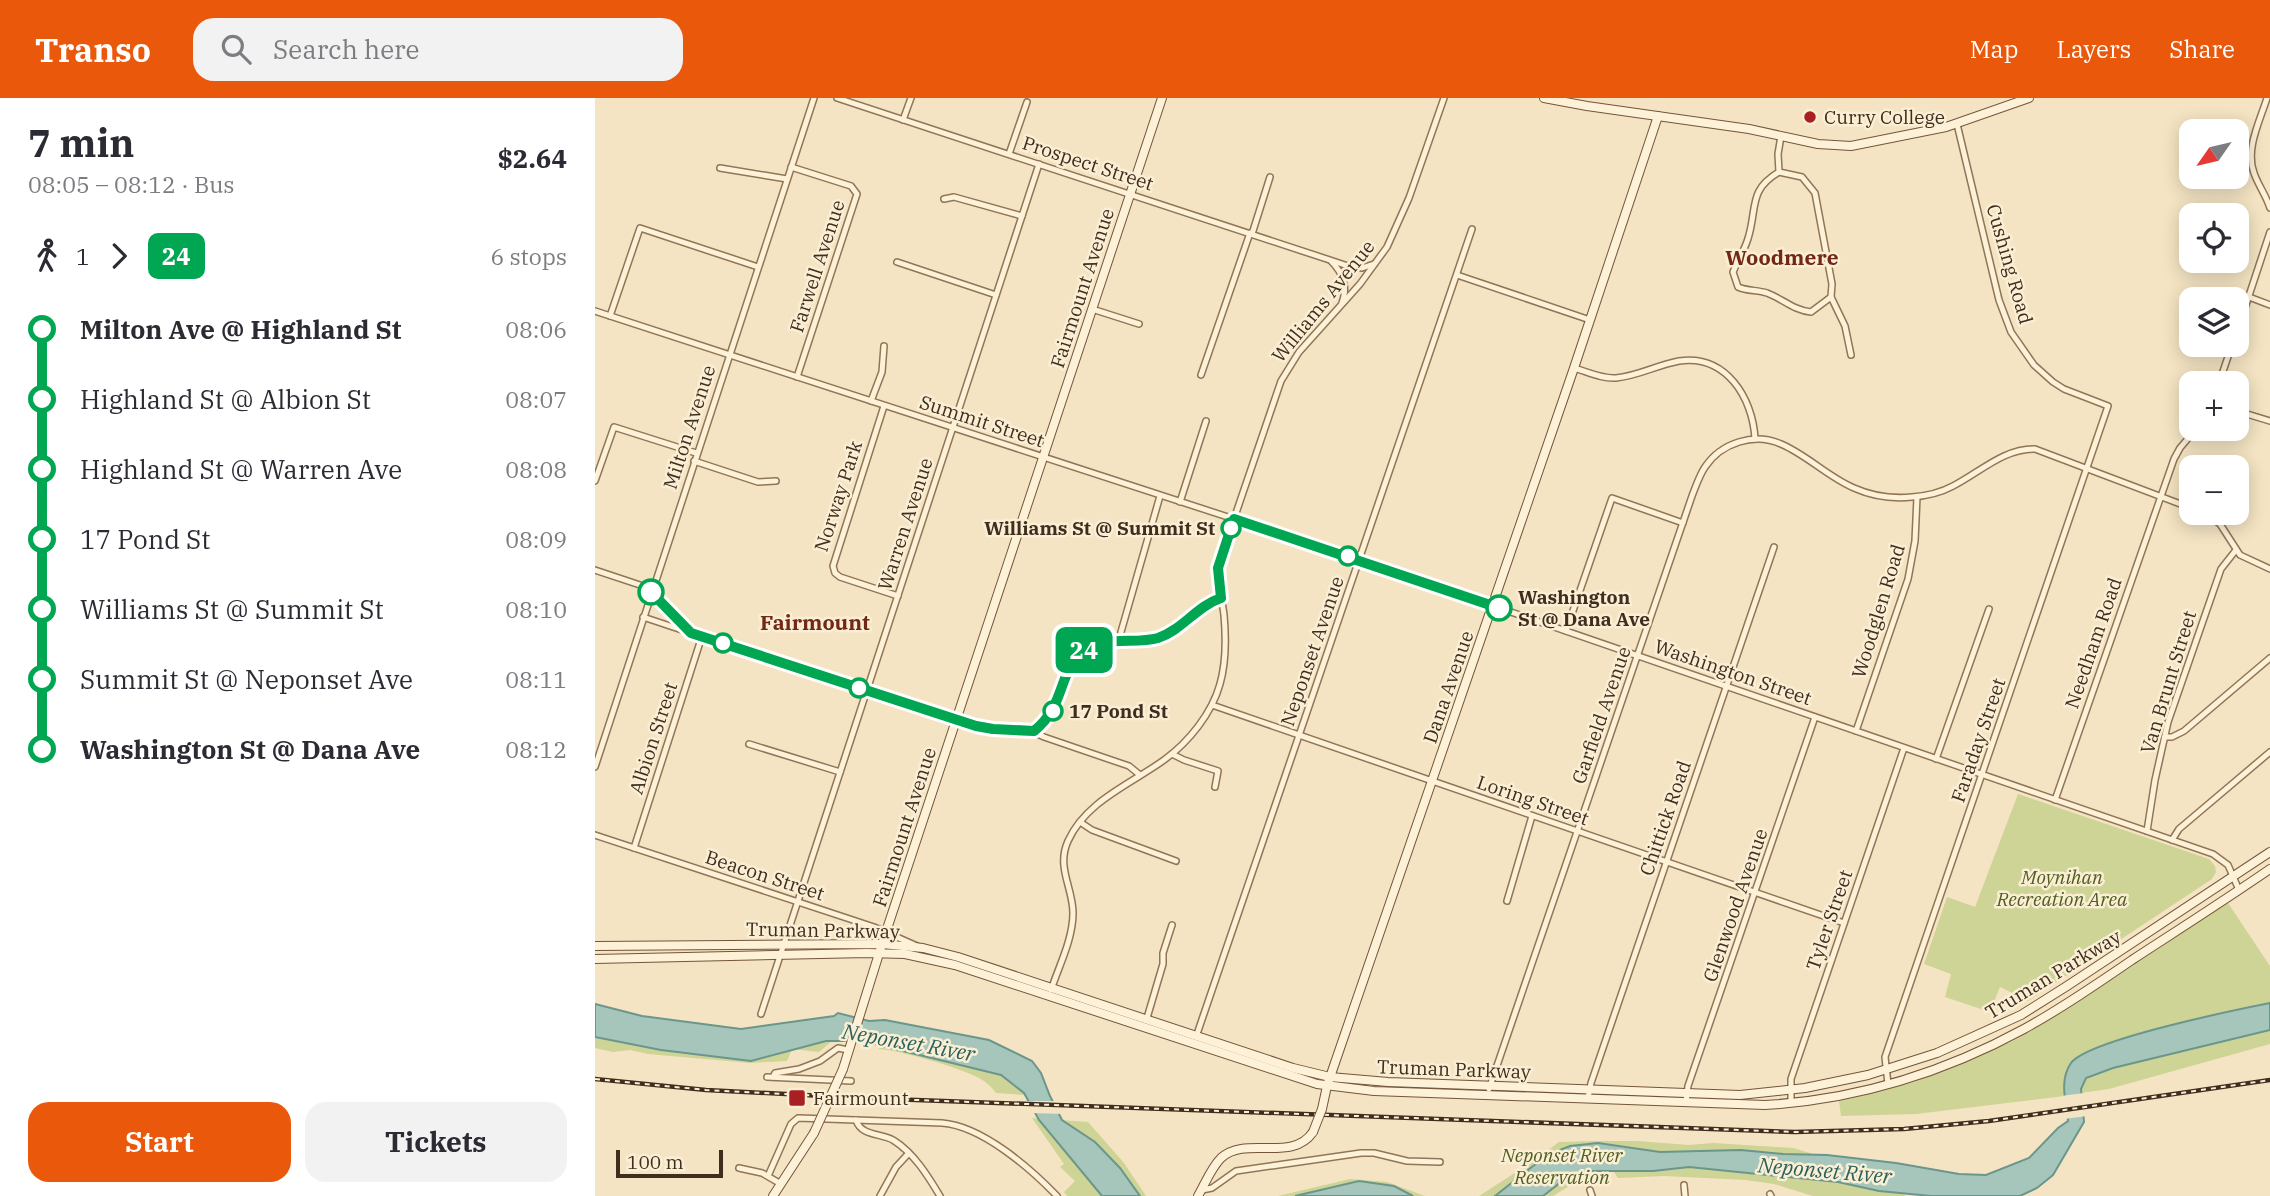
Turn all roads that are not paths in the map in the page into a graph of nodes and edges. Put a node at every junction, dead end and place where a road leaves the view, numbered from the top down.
1 (814, 98) edge
2 (838, 98) edge
3 (911, 98) edge
4 (1162, 98) edge
5 (1444, 98) edge
6 (1543, 98) edge
7 (2029, 98) edge
8 (2267, 98) edge
9 (1027, 102) dead end
10 (1658, 116) junction
11 (903, 120) junction
12 (1957, 124) junction
13 (1781, 136) junction
14 (1009, 154) junction
15 (1039, 164) junction
16 (791, 167) junction
17 (720, 168) dead end
18 (1779, 172) junction
19 (1270, 177) dead end
20 (787, 179) junction
21 (1130, 194) junction
22 (944, 200) dead end
23 (2270, 208) edge
24 (1022, 216) junction
25 (1472, 229) dead end
26 (2270, 232) edge
27 (1251, 234) junction
28 (1329, 259) junction
29 (1377, 261) junction
30 (897, 262) dead end
31 (758, 267) junction
32 (1457, 275) junction
33 (996, 295) junction
34 (1831, 297) junction
35 (2249, 297) joint
36 (2270, 304) edge
37 (1341, 306) junction
38 (1092, 309) junction
39 (595, 311) edge
40 (610, 316) junction
41 (1590, 320) junction
42 (1139, 324) dead end
43 (884, 346) dead end
44 (729, 355) junction
45 (1851, 355) dead end
46 (1574, 368) junction
47 (1201, 375) dead end
48 (797, 377) junction
49 (871, 401) junction
50 (884, 405) junction
51 (2108, 406) joint
52 (2249, 415) edge
53 (1206, 421) dead end
54 (2270, 421) edge
55 (953, 428) junction
56 (1755, 439) junction
57 (2186, 441) edge
58 (697, 453) junction
59 (1043, 457) junction
60 (694, 461) junction
61 (2088, 468) junction
62 (595, 481) edge
63 (776, 481) dead end
64 (1160, 496) junction
65 (2160, 496) junction
66 (1917, 497) junction
67 (1180, 502) junction
68 (2179, 503) edge
69 (1234, 519) junction
70 (1683, 523) junction
71 (2221, 525) edge
72 (1774, 547) dead end
73 (2236, 550) junction
74 (1360, 560) junction
75 (2270, 569) edge
76 (595, 570) edge
77 (651, 591) junction
78 (898, 596) junction
79 (1221, 598) junction
80 (1493, 606) junction
81 (1989, 609) dead end
82 (643, 617) junction
83 (1566, 631) junction
84 (691, 633) junction
85 (702, 636) junction
86 (1120, 642) junction
87 (1637, 656) junction
88 (2270, 658) edge
89 (1727, 687) junction
90 (867, 691) junction
91 (1212, 705) junction
92 (1815, 717) junction
93 (956, 720) junction
94 (1034, 731) junction
95 (1856, 731) junction
96 (1299, 736) junction
97 (2165, 737) junction
98 (749, 744) dead end
99 (598, 746) edge
100 (1904, 748) junction
101 (2270, 752) edge
102 (1172, 754) junction
103 (1936, 759) junction
104 (595, 767) edge
105 (840, 772) junction
106 (1140, 775) junction
107 (1982, 775) junction
108 (1432, 782) junction
109 (1215, 787) dead end
110 (2055, 800) junction
111 (1532, 816) junction
112 (1080, 822) junction
113 (1577, 831) junction
114 (2147, 831) junction
115 (595, 835) edge
116 (2172, 840) junction
117 (634, 848) junction
118 (2270, 852) edge
119 (1176, 861) dead end
120 (1667, 862) junction
121 (2270, 869) edge
122 (2234, 877) junction
123 (2239, 890) junction
124 (1756, 893) junction
125 (1507, 901) dead end
126 (798, 902) junction
127 (1844, 923) junction
128 (1172, 925) dead end
129 (886, 932) junction
130 (671, 945) junction
131 (595, 946) edge
132 (784, 946) junction
133 (923, 948) junction
134 (880, 949) junction
135 (780, 957) junction
136 (672, 958) junction
137 (595, 959) edge
138 (1050, 992) junction
139 (761, 1014) dead end
140 (1147, 1018) junction
141 (1195, 1039) junction
142 (849, 1047) junction
143 (1885, 1071) junction
144 (851, 1081) dead end
145 (1329, 1082) junction
146 (1888, 1084) junction
147 (1790, 1090) junction
148 (1489, 1091) junction
149 (1588, 1094) junction
150 (1686, 1098) junction
151 (1791, 1103) junction
152 (856, 1120) junction
153 (909, 1153) junction
154 (1440, 1162) dead end
155 (739, 1168) dead end
156 (768, 1176) junction
157 (781, 1184) junction
158 (1684, 1185) dead end
159 (1200, 1193) edge
160 (773, 1196) edge
161 (880, 1196) edge
162 (940, 1196) edge
163 (1057, 1196) edge
164 (1685, 1196) edge

1 - 16 street, Milton Avenue
2 - 11 street, Prospect Street
3 - 11 street
4 - 21 main road, Fairmount Avenue
5 - 29 street, Williams Avenue
6 - 10 main road
7 - 12 main road
8 - 23 street
9 - 14 street
10 - 13 main road
10 - 41 main road, Dana Avenue
11 - 14 street, Prospect Street
12 - 13 main road
12 - 51 street, Cushing Road
13 - 18 street
14 - 15 street, Prospect Street
15 - 21 street, Prospect Street
15 - 24 street, Warren Avenue
16 - 20 street, Milton Avenue
16 - 48 street, Farwell Avenue
17 - 20 street
18 - 34 street
18 - 34 street
19 - 27 street
20 - 31 street, Milton Avenue
21 - 27 street, Prospect Street
21 - 38 main road, Fairmount Avenue
22 - 24 street
24 - 33 street, Warren Avenue
25 - 32 street, Neponset Avenue
26 - 35 street
27 - 28 street, Prospect Street
27 - 47 street
28 - 29 street, Prospect Street
28 - 37 street
29 - 37 street, Williams Avenue
30 - 33 street
31 - 40 street
31 - 44 street, Milton Avenue
32 - 41 street
32 - 74 street, Neponset Avenue
33 - 55 street, Warren Avenue
34 - 45 street
35 - 36 street
37 - 69 street, Williams Avenue
38 - 42 street
38 - 59 main road, Fairmount Avenue
39 - 40 street, Summit Street
40 - 44 street, Summit Street
41 - 46 main road, Dana Avenue
43 - 49 street
44 - 48 street, Summit Street
44 - 58 street, Milton Avenue
46 - 56 street
46 - 80 main road, Dana Avenue
48 - 49 street, Summit Street
49 - 50 street, Summit Street
50 - 55 street, Summit Street
50 - 78 street, Norway Park
51 - 61 street, Faraday Street
52 - 54 street
53 - 67 street
55 - 59 street, Summit Street
55 - 78 street, Warren Avenue
56 - 66 street
56 - 70 street, Garfield Avenue
57 - 65 street, Needham Road
58 - 60 street, Milton Avenue
58 - 62 street
59 - 64 street, Summit Street
59 - 93 main road, Fairmount Avenue
60 - 63 street
60 - 77 street, Milton Avenue
61 - 65 street
61 - 66 street
61 - 107 street, Faraday Street
64 - 67 street, Summit Street
64 - 86 street
65 - 68 street
65 - 110 street, Needham Road
66 - 95 street, Woodglen Road
67 - 69 street, Summit Street
69 - 74 street, Summit Street
69 - 79 street, Williams Avenue
70 - 83 street
70 - 87 street, Garfield Avenue
71 - 73 street
72 - 89 street, Chittick Road
73 - 75 street
73 - 97 street, Van Brunt Street
74 - 80 street, Washington Street
74 - 96 street, Neponset Avenue
76 - 77 street
77 - 82 street, Milton Avenue
77 - 84 street
78 - 90 street, Warren Avenue
79 - 86 street
79 - 91 street, Williams Avenue
80 - 83 street, Washington Street
80 - 108 main road, Dana Avenue
81 - 103 street
82 - 84 street
82 - 99 street, Milton Avenue
83 - 87 street, Washington Street
84 - 85 street
85 - 90 street
85 - 117 street, Albion Street
86 - 94 street
87 - 89 street, Washington Street
87 - 113 street, Garfield Avenue
88 - 97 street
89 - 92 street, Washington Street
89 - 120 street, Chittick Road
90 - 93 street
90 - 105 street, Warren Avenue
91 - 96 street, Loring Street
91 - 102 street, Williams Avenue
92 - 95 street, Washington Street
92 - 124 street, Glenwood Avenue
93 - 94 street
93 - 129 main road, Fairmount Avenue
94 - 106 street
95 - 100 street, Washington Street
96 - 108 street, Loring Street
96 - 141 street, Neponset Avenue
97 - 114 street, Van Brunt Street
98 - 105 street
99 - 104 street, Milton Avenue
100 - 103 street, Washington Street
100 - 127 street, Tyler Street
101 - 116 street
102 - 106 street, Williams Avenue
102 - 109 street
103 - 107 street, Washington Street
105 - 126 street, Warren Avenue
106 - 112 street, Williams Avenue
107 - 110 street, Washington Street
107 - 143 street, Faraday Street
108 - 111 street, Loring Street
108 - 145 main road, Dana Avenue
110 - 114 street, Washington Street
111 - 113 street, Loring Street
111 - 125 street
112 - 119 street
112 - 138 street, Williams Avenue
113 - 120 street, Loring Street
113 - 148 street, Garfield Avenue
114 - 116 street, Washington Street
115 - 117 street, Beacon Street
116 - 122 street, Washington Street
117 - 126 street, Beacon Street
118 - 122 main road, Truman Parkway
120 - 124 street, Loring Street
120 - 149 street, Chittick Road
121 - 123 main road, Truman Parkway
122 - 123 street
122 - 143 main road, Truman Parkway
123 - 146 main road, Truman Parkway
124 - 127 street, Loring Street
124 - 150 street, Glenwood Avenue
126 - 129 street, Beacon Street
126 - 132 street, Warren Avenue
127 - 147 street, Tyler Street
128 - 140 street
129 - 133 street, Beacon Street
129 - 134 main road, Fairmount Avenue
130 - 131 main road, Truman Parkway
130 - 132 main road, Truman Parkway
130 - 136 main road
132 - 134 main road, Truman Parkway
132 - 135 street, Warren Avenue
133 - 134 main road, Truman Parkway
133 - 138 main road, Truman Parkway
134 - 135 main road, Truman Parkway
134 - 138 main road, Truman Parkway
134 - 142 main road, Fairmount Avenue
135 - 136 main road, Truman Parkway
135 - 139 street, Warren Avenue
136 - 137 main road, Truman Parkway
138 - 140 main road, Truman Parkway
138 - 141 main road, Truman Parkway
140 - 141 main road, Truman Parkway
141 - 145 main road, Truman Parkway
142 - 144 street
142 - 157 main road, Fairmount Avenue, bridge
143 - 146 street, Faraday Street
143 - 147 main road, Truman Parkway
145 - 148 main road, Truman Parkway
145 - 159 main road, Dana Avenue, bridge
146 - 151 main road, Truman Parkway
147 - 150 main road, Truman Parkway
147 - 151 street, Tyler Street
148 - 149 main road, Truman Parkway
149 - 150 main road, Truman Parkway
150 - 151 main road, Truman Parkway
152 - 153 street
152 - 156 street
152 - 163 street
153 - 161 street
153 - 162 street
154 - 159 street
155 - 156 street
156 - 157 street
157 - 160 main road, Fairmount Avenue
158 - 164 street

